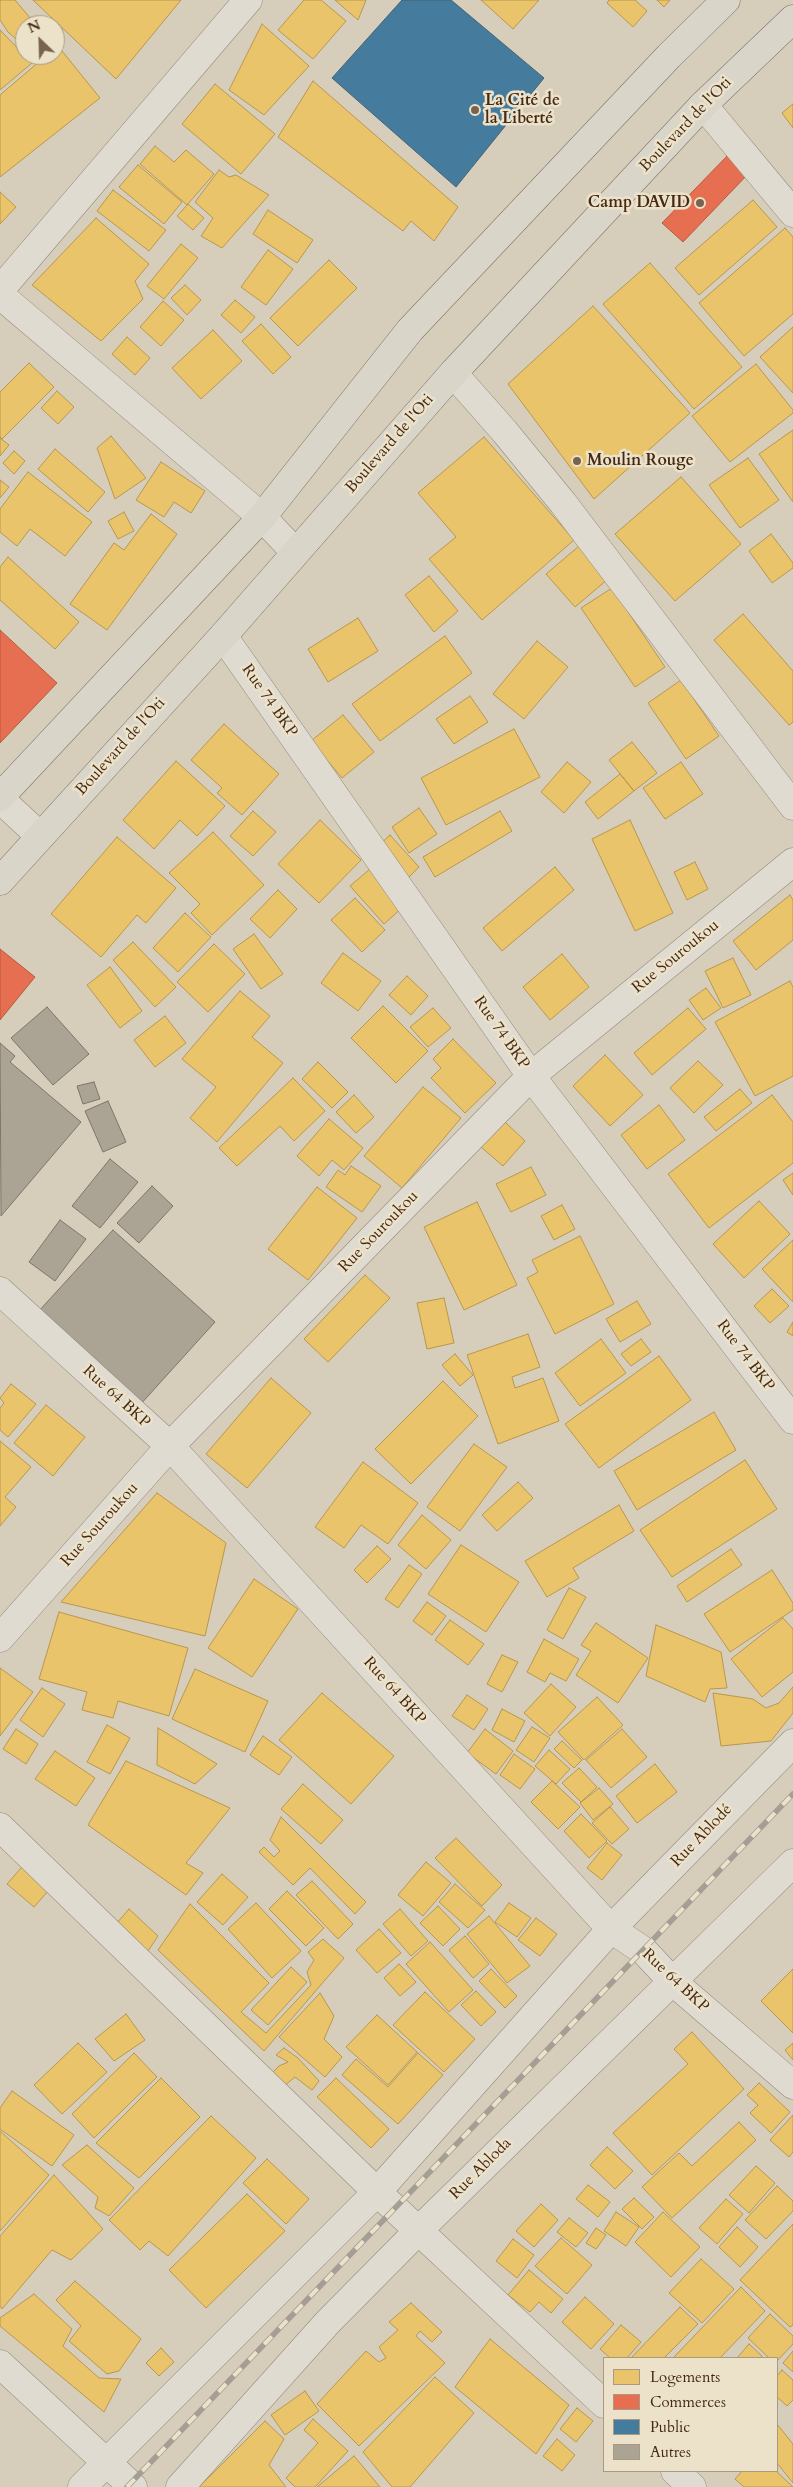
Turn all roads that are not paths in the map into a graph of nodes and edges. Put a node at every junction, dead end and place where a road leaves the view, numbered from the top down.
1 (248, 0) edge
2 (726, 0) edge
3 (793, 19) edge
4 (703, 105) junction
5 (793, 213) edge
6 (0, 290) edge
7 (0, 294) edge
8 (453, 373) junction
9 (262, 518) junction
10 (295, 552) junction
11 (223, 636) junction
12 (0, 798) edge
13 (793, 806) edge
14 (40, 836) junction
15 (793, 862) edge
16 (0, 881) edge
17 (531, 1076) junction
18 (0, 1291) edge
19 (793, 1420) edge
20 (170, 1446) junction
21 (0, 1638) edge
22 (793, 1744) edge
23 (0, 1827) edge
24 (793, 1863) edge
25 (611, 1929) junction
26 (672, 1981) junction
27 (793, 2085) edge
28 (377, 2192) junction
29 (419, 2230) junction
30 (0, 2364) edge
31 (603, 2403) edge
32 (107, 2461) junction
33 (675, 2472) edge
34 (82, 2487) edge
35 (133, 2487) edge
36 (180, 2487) edge
37 (692, 2487) edge

1 - 6 street
2 - 9 main road
3 - 4 main road, Boulevard de l'Oti
4 - 5 street
4 - 8 main road, Boulevard de l'Oti
7 - 9 street
8 - 10 main road, Boulevard de l'Oti
8 - 13 street
9 - 10 street
9 - 12 main road
10 - 11 main road, Boulevard de l'Oti
11 - 14 main road, Boulevard de l'Oti
11 - 17 street, Rue 74 BKP
12 - 14 street
14 - 16 main road, Boulevard de l'Oti
15 - 17 street, Rue Souroukou
17 - 19 street, Rue 74 BKP
17 - 20 street, Rue Souroukou
18 - 20 street, Rue 64 BKP
20 - 21 street, Rue Souroukou
20 - 25 street, Rue 64 BKP
22 - 25 street, Rue Ablodé
23 - 28 street
24 - 26 street, Rue Abloda
25 - 26 street, Rue 64 BKP
25 - 28 street, Rue Ablodé
26 - 27 street, Rue 64 BKP
26 - 29 street, Rue Abloda
28 - 29 street
28 - 32 street, Rue Ablodé
29 - 31 street
29 - 36 street, Rue Abloda
30 - 32 street
32 - 34 street, Rue Ablodé
32 - 35 street
33 - 37 street

